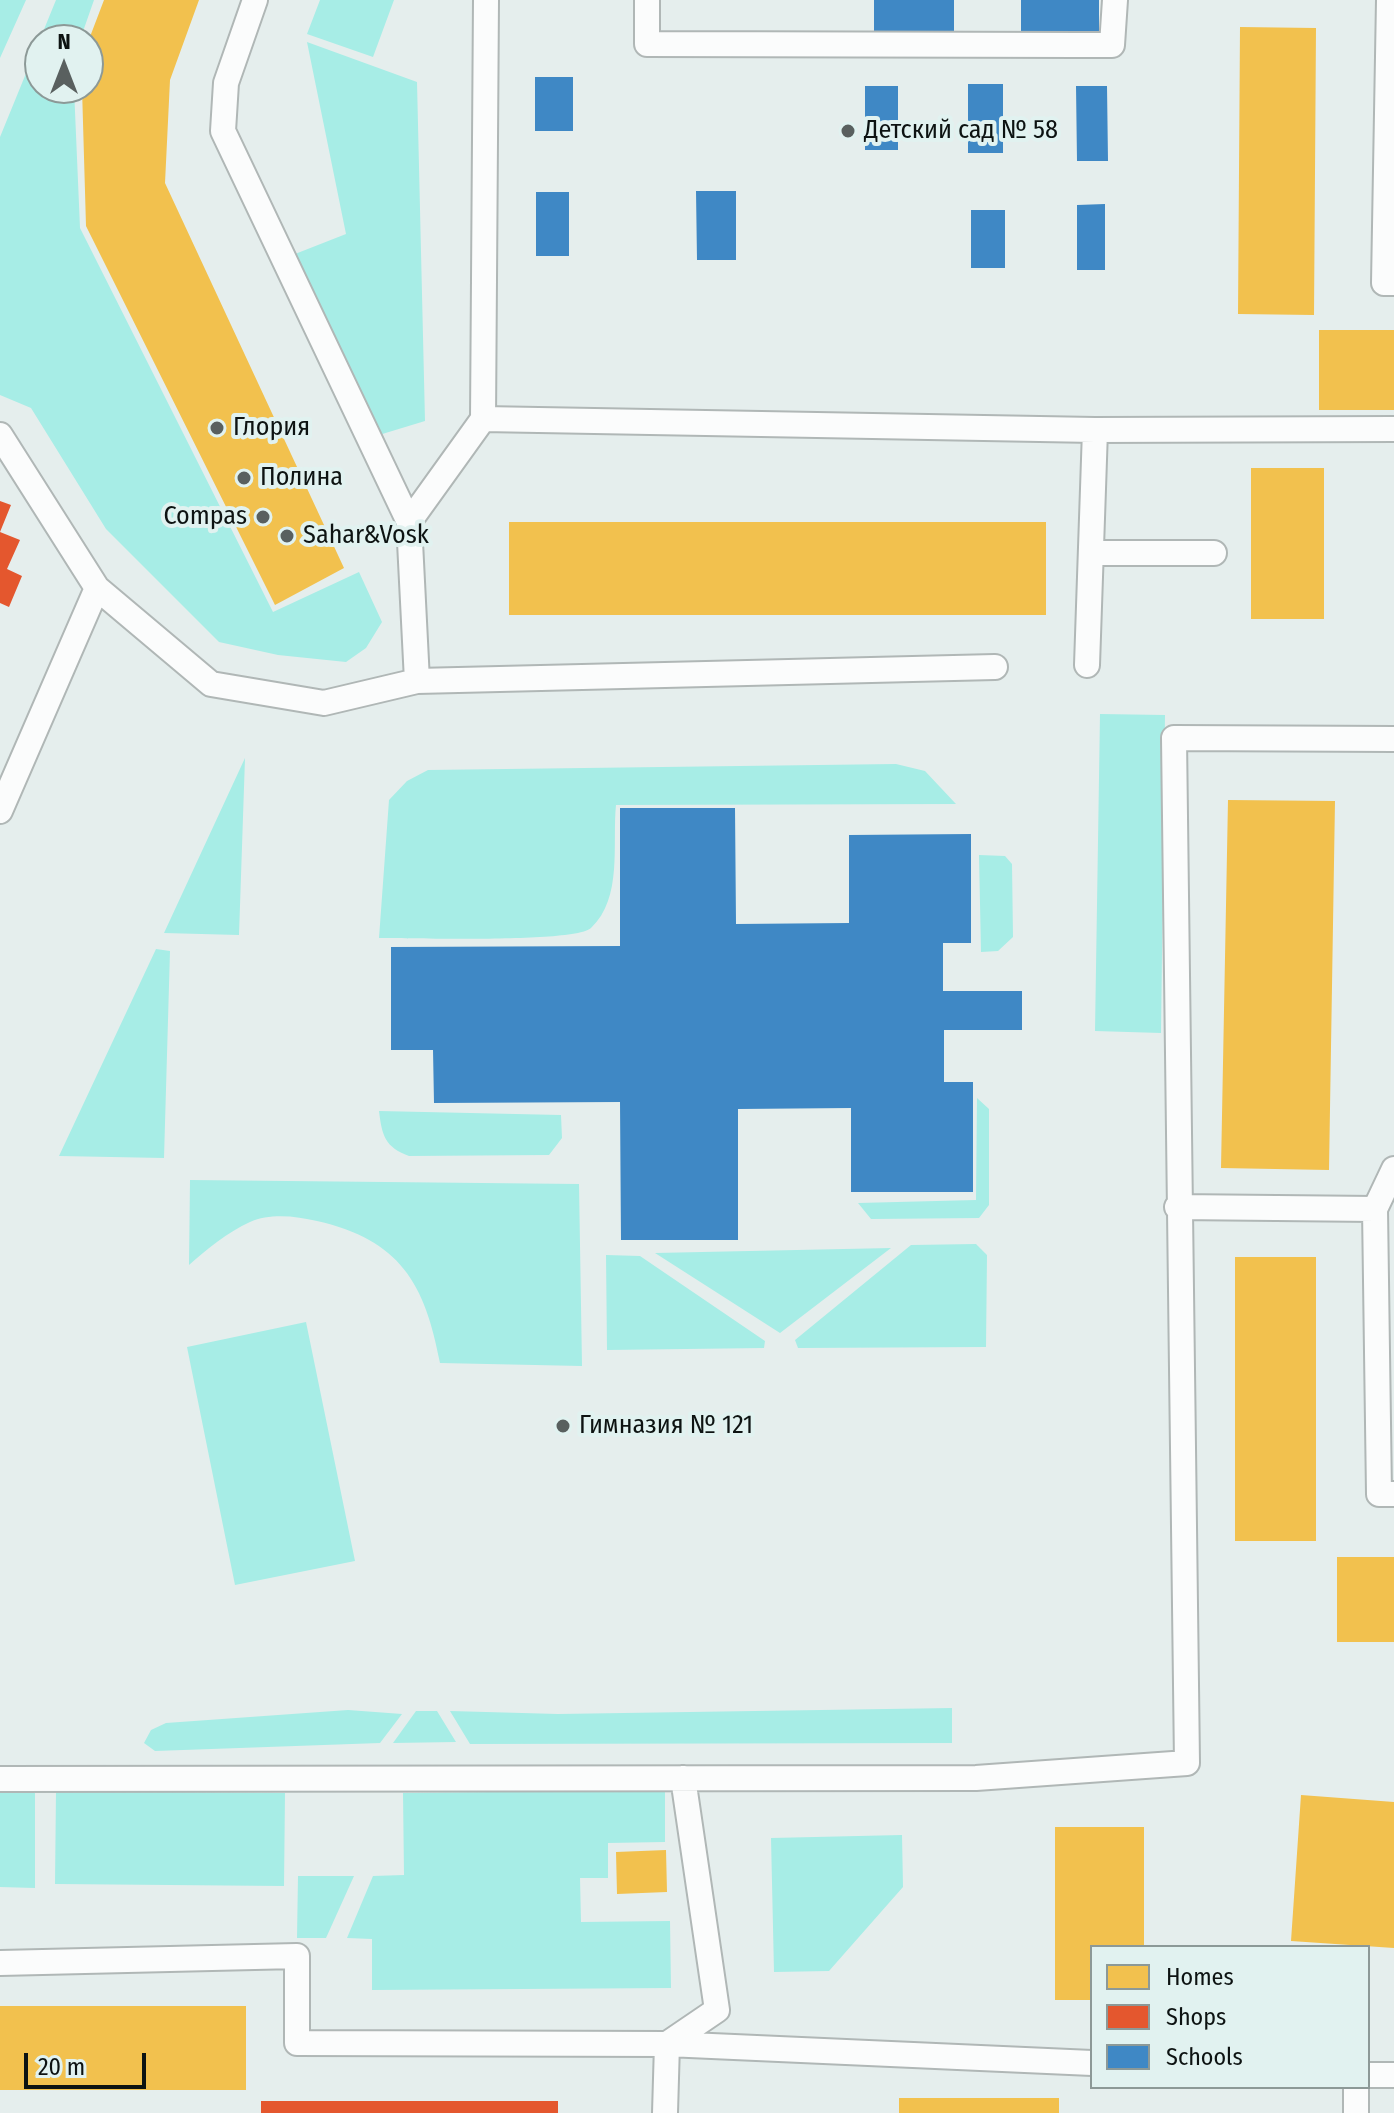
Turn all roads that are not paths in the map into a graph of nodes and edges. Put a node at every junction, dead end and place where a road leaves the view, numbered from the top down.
1 (255, 0) edge
2 (486, 0) edge
3 (647, 0) edge
4 (1115, 0) edge
5 (1389, 0) edge
6 (1394, 283) edge
7 (483, 419) junction
8 (1394, 429) edge
9 (1095, 430) junction
10 (0, 435) edge
11 (409, 522) junction
12 (1091, 553) junction
13 (1214, 553) dead end
14 (97, 588) junction
15 (1087, 665) dead end
16 (995, 667) dead end
17 (417, 681) junction
18 (1394, 739) edge
19 (0, 811) edge
20 (1394, 1169) edge
21 (1177, 1207) junction
22 (1375, 1209) junction
23 (1394, 1494) edge
24 (683, 1778) junction
25 (0, 1779) edge
26 (0, 1963) edge
27 (667, 2044) junction
28 (1090, 2063) edge
29 (1370, 2075) edge
30 (1394, 2075) edge
31 (1356, 2089) edge
32 (665, 2113) edge
33 (1356, 2113) edge

1 - 11 lane
2 - 7 lane
3 - 4 lane
5 - 6 lane
7 - 9 lane
7 - 11 lane
8 - 9 lane
9 - 12 lane
10 - 14 lane
11 - 17 lane
12 - 13 lane
12 - 15 lane
14 - 17 lane
14 - 19 lane
16 - 17 lane
18 - 21 lane
20 - 22 lane
21 - 22 lane
21 - 24 lane
22 - 23 lane
24 - 25 lane
24 - 27 lane
26 - 27 lane
27 - 28 lane
27 - 32 lane
29 - 30 lane
31 - 33 lane

